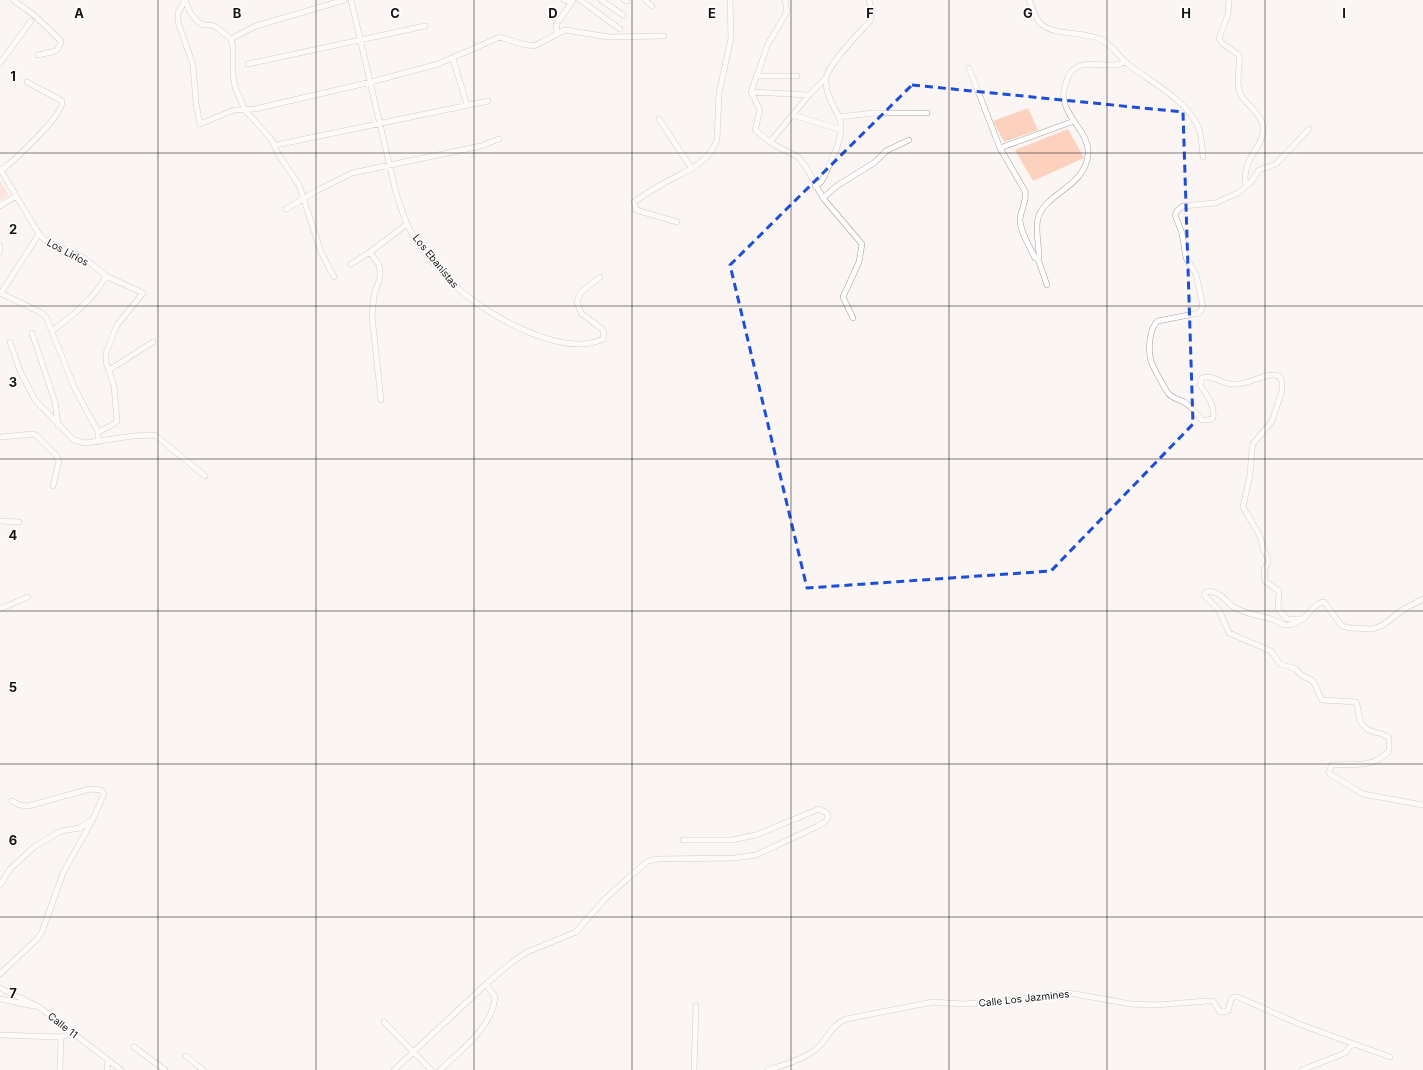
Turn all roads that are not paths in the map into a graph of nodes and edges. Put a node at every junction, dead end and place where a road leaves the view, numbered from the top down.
1 (13, 0) edge
2 (185, 0) edge
3 (344, 0) edge
4 (351, 0) edge
5 (564, 0) edge
6 (580, 0) edge
7 (601, 0) edge
8 (645, 0) edge
9 (730, 0) edge
10 (785, 0) edge
11 (869, 0) edge
12 (1029, 0) edge
13 (1229, 0) edge
14 (572, 1) edge
15 (652, 6) dead end
16 (623, 15) dead end
17 (31, 20) dead end
18 (425, 26) dead end
19 (620, 29) dead end
20 (557, 33) junction
21 (664, 36) dead end
22 (231, 39) junction
23 (360, 40) junction
24 (38, 55) dead end
25 (453, 59) junction
26 (1125, 62) junction
27 (0, 63) edge
28 (248, 64) dead end
29 (969, 68) dead end
30 (756, 76) junction
31 (797, 76) dead end
32 (826, 78) junction
33 (27, 82) dead end
34 (371, 82) junction
35 (751, 92) junction
36 (809, 95) junction
37 (488, 101) dead end
38 (467, 105) junction
39 (245, 110) junction
40 (927, 113) dead end
41 (793, 115) junction
42 (839, 117) junction
43 (659, 119) dead end
44 (1074, 121) junction
45 (380, 124) junction
46 (1309, 129) dead end
47 (841, 130) junction
48 (499, 139) dead end
49 (909, 140) dead end
50 (770, 142) junction
51 (276, 145) junction
52 (1000, 148) junction
53 (1203, 157) dead end
54 (389, 166) junction
55 (692, 169) junction
56 (0, 170) edge
57 (815, 186) junction
58 (1246, 186) junction
59 (16, 196) junction
60 (823, 198) junction
61 (303, 199) junction
62 (0, 206) edge
63 (286, 209) dead end
64 (677, 222) dead end
65 (407, 224) junction
66 (39, 234) junction
67 (0, 246) edge
68 (0, 252) edge
69 (370, 252) junction
70 (1038, 259) junction
71 (351, 264) dead end
72 (106, 276) junction
73 (334, 277) dead end
74 (600, 277) dead end
75 (1046, 286) dead end
76 (0, 293) edge
77 (853, 318) dead end
78 (52, 331) junction
79 (32, 332) dead end
80 (10, 342) dead end
81 (153, 342) dead end
82 (110, 370) junction
83 (381, 400) dead end
84 (58, 425) junction
85 (98, 432) junction
86 (0, 437) edge
87 (98, 442) junction
88 (205, 476) dead end
89 (53, 486) dead end
90 (0, 521) edge
91 (19, 522) dead end
92 (28, 597) dead end
93 (1423, 599) edge
94 (0, 609) edge
95 (1304, 619) junction
96 (12, 801) dead end
97 (1423, 805) edge
98 (92, 821) junction
99 (683, 840) dead end
100 (0, 885) edge
101 (0, 974) edge
102 (486, 984) junction
103 (0, 988) edge
104 (0, 999) edge
105 (696, 1006) dead end
106 (39, 1007) junction
107 (384, 1022) dead end
108 (72, 1033) junction
109 (0, 1035) edge
110 (61, 1037) junction
111 (1352, 1044) junction
112 (134, 1047) dead end
113 (413, 1053) junction
114 (186, 1056) dead end
115 (1390, 1057) dead end
116 (108, 1060) junction
117 (60, 1070) edge
118 (107, 1070) edge
119 (121, 1070) edge
120 (165, 1070) edge
121 (203, 1070) edge
122 (394, 1070) edge
123 (431, 1070) edge
124 (440, 1070) edge
125 (694, 1070) edge
126 (768, 1070) edge
127 (1302, 1070) edge

1 - 24 street
2 - 22 street
2 - 39 street
3 - 22 street
4 - 23 street, Los Ebanistas
5 - 14 street
6 - 19 street
7 - 16 street
8 - 15 street
9 - 55 street
10 - 30 street
11 - 32 street
12 - 26 street
13 - 58 street
14 - 20 street
17 - 27 street
18 - 23 street
20 - 21 street
20 - 25 street
22 - 39 street
23 - 28 street
23 - 34 street, Los Ebanistas
25 - 34 street
25 - 38 street
26 - 44 street
26 - 53 street
29 - 52 street
30 - 31 street
30 - 35 street
32 - 36 street
32 - 42 street
33 - 56 street
34 - 39 street
34 - 45 street, Los Ebanistas
35 - 36 street
35 - 50 street
36 - 41 street
37 - 38 street
38 - 45 street
39 - 51 street
40 - 42 street
41 - 47 street
41 - 50 street
42 - 47 street
43 - 55 street
44 - 52 street
44 - 70 street
45 - 51 street
45 - 54 street, Los Ebanistas
46 - 58 street
47 - 57 street
48 - 54 street
49 - 60 street
50 - 57 street
51 - 61 street
52 - 70 street
54 - 61 street
54 - 65 street, Los Ebanistas
55 - 64 street
56 - 59 street, Los Lirios
57 - 60 street
58 - 95 street
59 - 62 street
59 - 66 street, Los Lirios
60 - 77 street
61 - 63 street
61 - 73 street
65 - 69 street
65 - 74 street, Los Ebanistas
66 - 72 street, Los Lirios
66 - 76 street
67 - 68 street
69 - 71 street
69 - 83 street
70 - 75 street
72 - 78 street
72 - 82 street, Los Lirios
76 - 78 street
78 - 85 street
79 - 84 street
80 - 84 street
81 - 82 street
82 - 85 street
84 - 87 street
85 - 87 street
86 - 89 street
87 - 88 street
90 - 91 street
92 - 94 street
93 - 95 street
95 - 97 street
96 - 98 street
98 - 100 street
98 - 101 street
99 - 102 street
102 - 113 street
102 - 124 street
103 - 106 street, Calle 11
104 - 106 street
105 - 125 street
106 - 108 street, Calle 11
107 - 113 street
108 - 110 street
108 - 116 street, Calle 11
109 - 110 street
110 - 117 street
111 - 115 street, Calle Los Jazmines
111 - 126 street, Calle Los Jazmines
111 - 127 street
112 - 120 street
113 - 122 street
113 - 123 street
114 - 121 street
116 - 118 street
116 - 119 street, Calle 11

